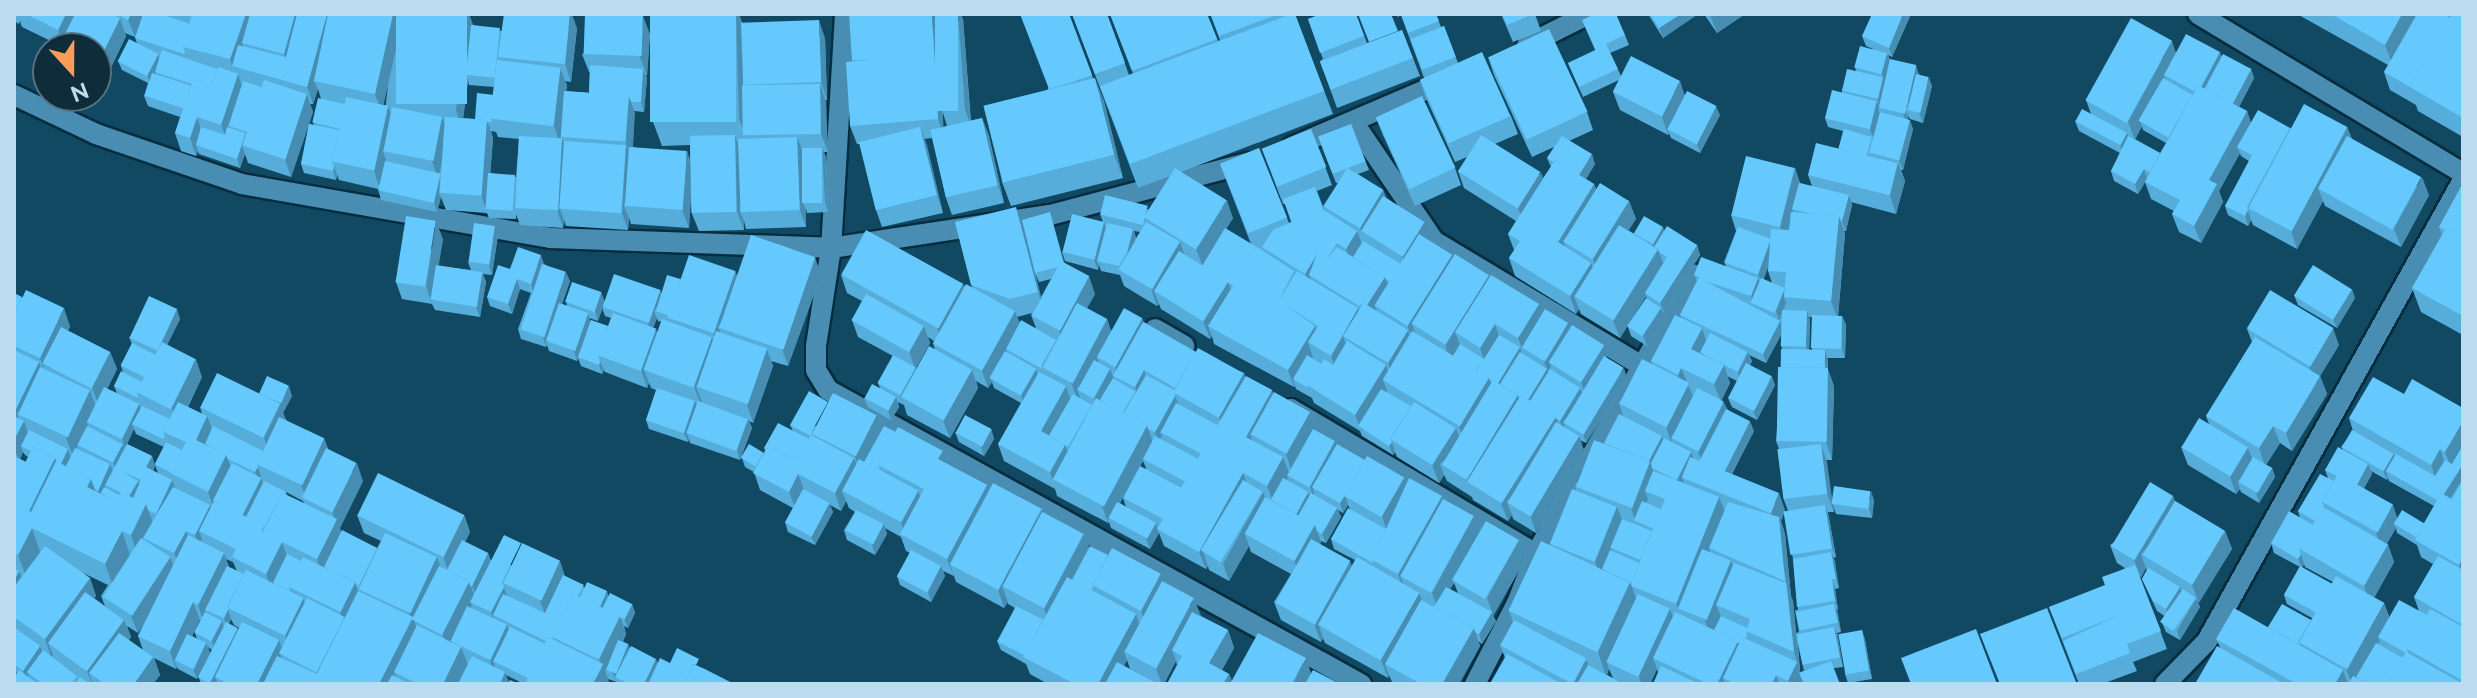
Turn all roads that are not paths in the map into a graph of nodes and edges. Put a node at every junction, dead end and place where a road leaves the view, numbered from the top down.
1 (845, 14) edge
2 (1589, 14) edge
3 (2198, 14) edge
4 (1500, 58) edge
5 (1471, 70) edge
6 (14, 95) edge
7 (1354, 123) junction
8 (2463, 173) edge
9 (2463, 180) edge
10 (831, 248) junction
11 (1694, 275) edge
12 (1155, 329) edge
13 (1209, 361) edge
14 (1645, 368) junction
15 (1277, 401) edge
16 (1536, 554) junction
17 (1361, 684) edge
18 (1475, 684) edge
19 (2165, 684) edge

1 - 10 street
2 - 4 street
3 - 8 street
5 - 7 street
6 - 10 street
7 - 10 street
7 - 14 street
9 - 19 street
10 - 17 street
11 - 14 street
12 - 13 street
14 - 16 street
15 - 16 street
16 - 18 street

